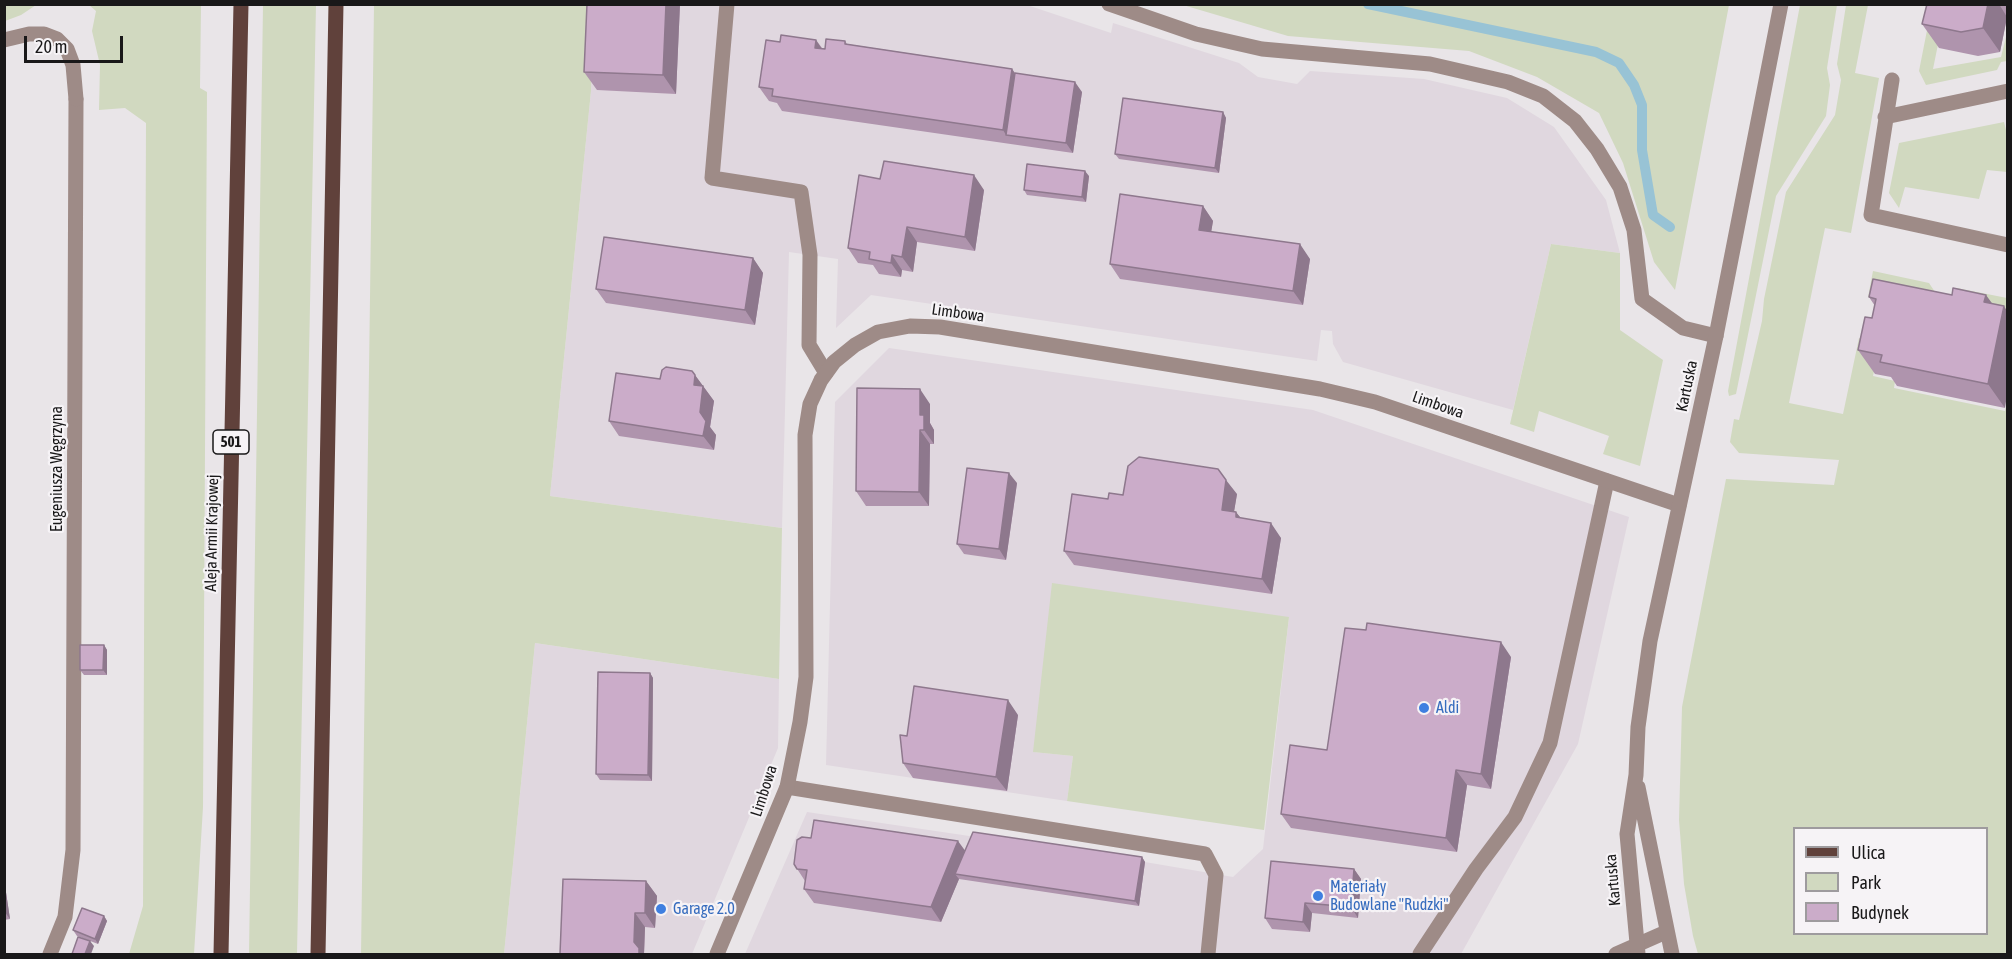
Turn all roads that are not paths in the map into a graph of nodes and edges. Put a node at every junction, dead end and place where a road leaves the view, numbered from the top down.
1 (241, 4) edge
2 (336, 4) edge
3 (727, 4) edge
4 (1109, 4) edge
5 (1781, 4) edge
6 (4, 40) edge
7 (1892, 80) dead end
8 (2007, 92) edge
9 (1885, 117) junction
10 (2007, 245) edge
11 (1716, 336) junction
12 (826, 373) junction
13 (1607, 481) junction
14 (1679, 505) junction
15 (1636, 775) junction
16 (787, 787) junction
17 (1666, 932) junction
18 (1637, 950) edge
19 (50, 954) edge
20 (221, 954) edge
21 (318, 954) edge
22 (717, 954) edge
23 (1208, 954) edge
24 (1420, 954) edge
25 (1616, 954) edge
26 (1672, 954) edge

1 - 20 main road, Aleja Armii Krajowej / 501
2 - 21 main road
3 - 12 street
4 - 11 street
5 - 11 street, Kartuska
6 - 19 street, Eugeniusza Węgrzyna
7 - 9 street
8 - 9 street
9 - 10 street
11 - 14 street, Kartuska
12 - 13 street, Limbowa
12 - 16 street, Limbowa
13 - 14 street, Limbowa
13 - 24 street
14 - 15 street, Kartuska
15 - 17 street, Kartuska
15 - 18 street, Kartuska
16 - 22 street, Limbowa
16 - 23 street
17 - 18 street
17 - 26 street, Kartuska
18 - 25 street

